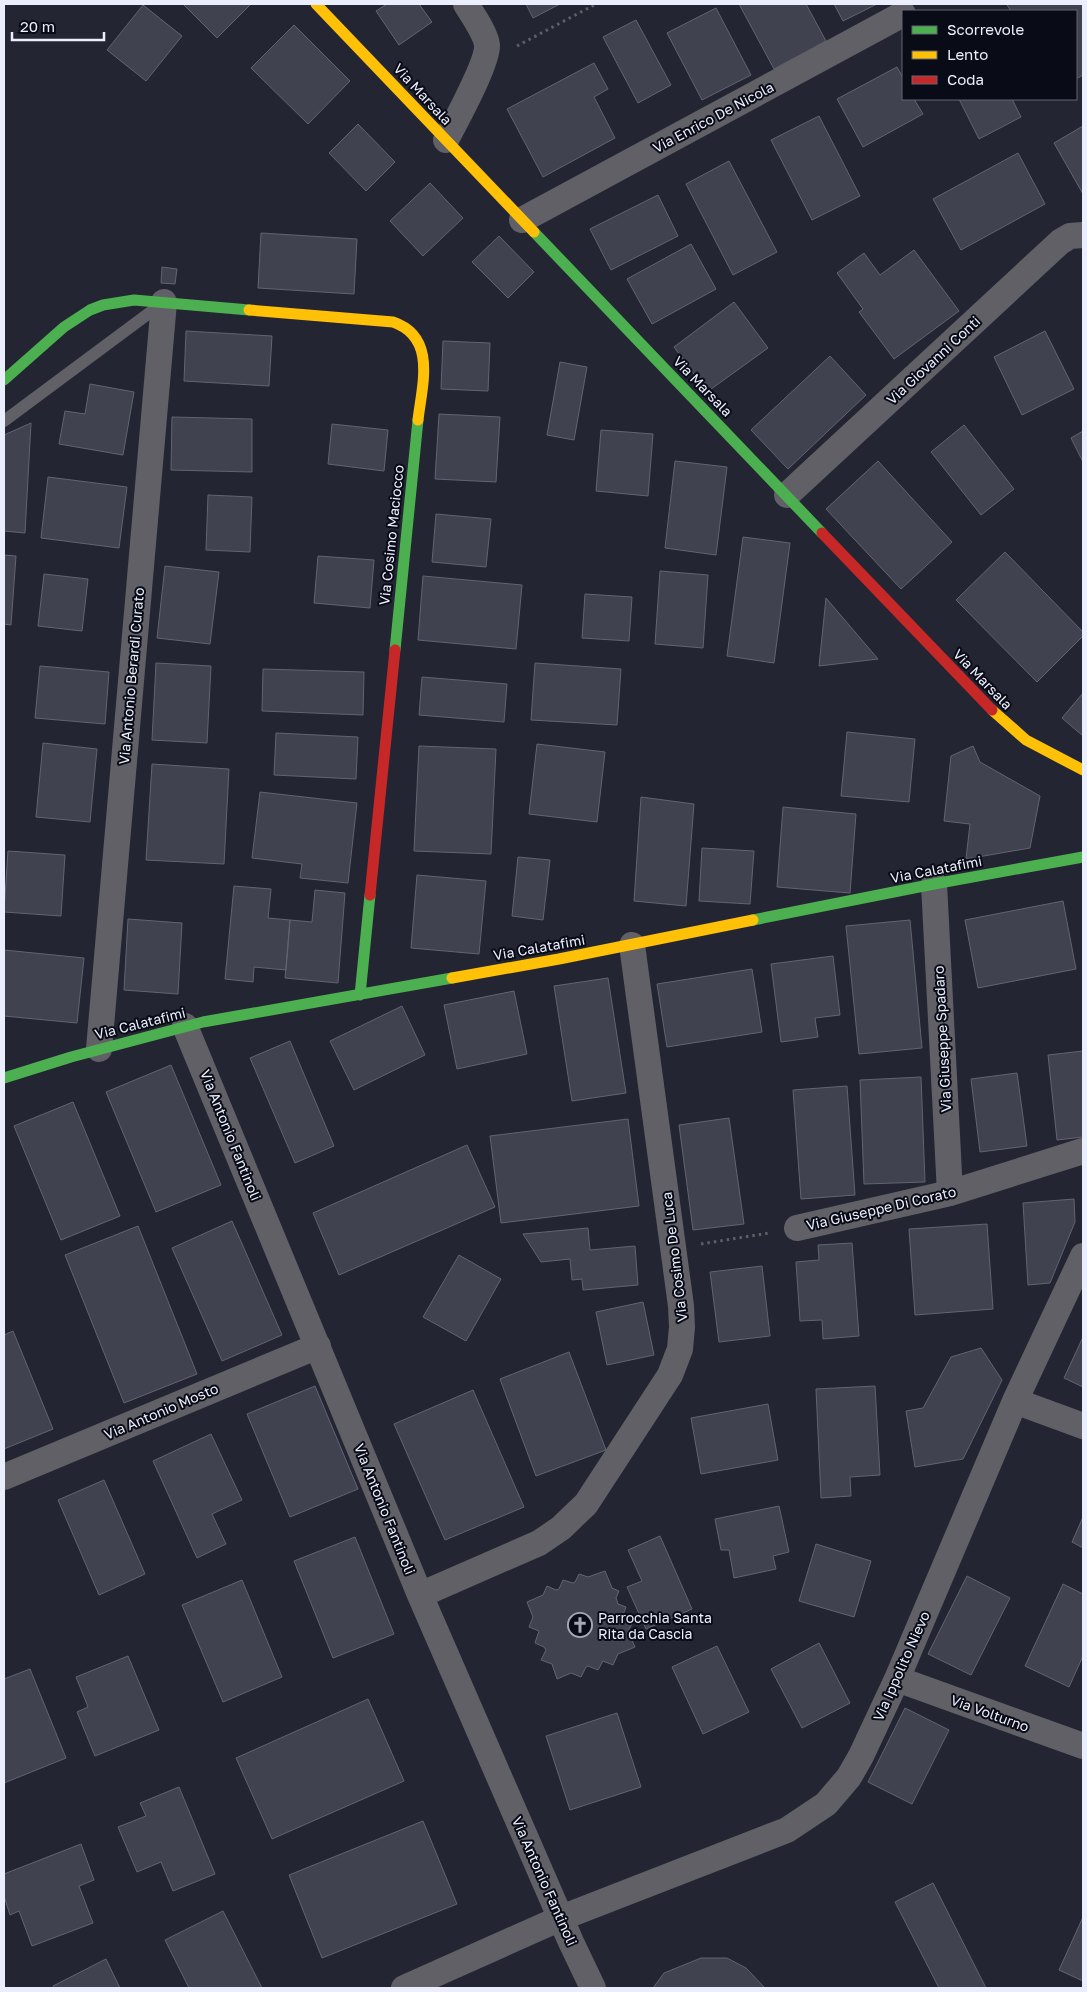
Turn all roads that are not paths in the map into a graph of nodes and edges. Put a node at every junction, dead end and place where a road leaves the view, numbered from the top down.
1 (316, 4) edge
2 (466, 4) edge
3 (922, 4) edge
4 (910, 10) edge
5 (902, 15) edge
6 (446, 140) junction
7 (522, 220) junction
8 (1083, 235) edge
9 (164, 302) junction
10 (4, 380) edge
11 (4, 421) edge
12 (787, 495) junction
13 (1083, 770) edge
14 (1083, 857) edge
15 (934, 884) junction
16 (632, 945) junction
17 (360, 994) junction
18 (185, 1026) junction
19 (99, 1049) junction
20 (4, 1078) edge
21 (1083, 1152) edge
22 (950, 1193) junction
23 (796, 1228) road end
24 (1083, 1256) edge
25 (318, 1346) junction
26 (1015, 1400) junction
27 (1083, 1426) edge
28 (4, 1477) edge
29 (420, 1595) junction
30 (897, 1679) junction
31 (1083, 1746) edge
32 (561, 1918) junction
33 (404, 1988) edge
34 (593, 1988) edge

1 - 6 street, Via Marsala
2 - 6 street
3 - 4 street
5 - 7 street, Via Enrico De Nicola
6 - 7 street, Via Marsala
7 - 12 street, Via Marsala
8 - 12 street, Via Giovanni Conti
9 - 10 street, Via Cosimo Maciocco
9 - 11 lane
9 - 17 street, Via Cosimo Maciocco
9 - 19 street, Via Antonio Berardi Curato
12 - 13 street, Via Marsala
14 - 15 street, Via Calatafimi
15 - 16 street, Via Calatafimi
15 - 22 street, Via Giuseppe Spadaro
16 - 17 street, Via Calatafimi
16 - 29 street, Via Cosimo De Luca
17 - 18 street, Via Calatafimi
18 - 19 street, Via Calatafimi
18 - 25 street, Via Antonio Fantinoli
19 - 20 street, Via Calatafimi
21 - 22 street, Via Giuseppe Di Corato
22 - 23 street, Via Giuseppe Di Corato
24 - 26 street, Via Ippolito Nievo
25 - 28 street, Via Antonio Mosto
25 - 29 street, Via Antonio Fantinoli
26 - 27 street
26 - 30 street, Via Ippolito Nievo
29 - 32 street, Via Antonio Fantinoli
30 - 31 street, Via Volturno
30 - 32 street, Via Ippolito Nievo
32 - 33 street, Via Ippolito Nievo
32 - 34 street, Via Antonio Fantinoli

